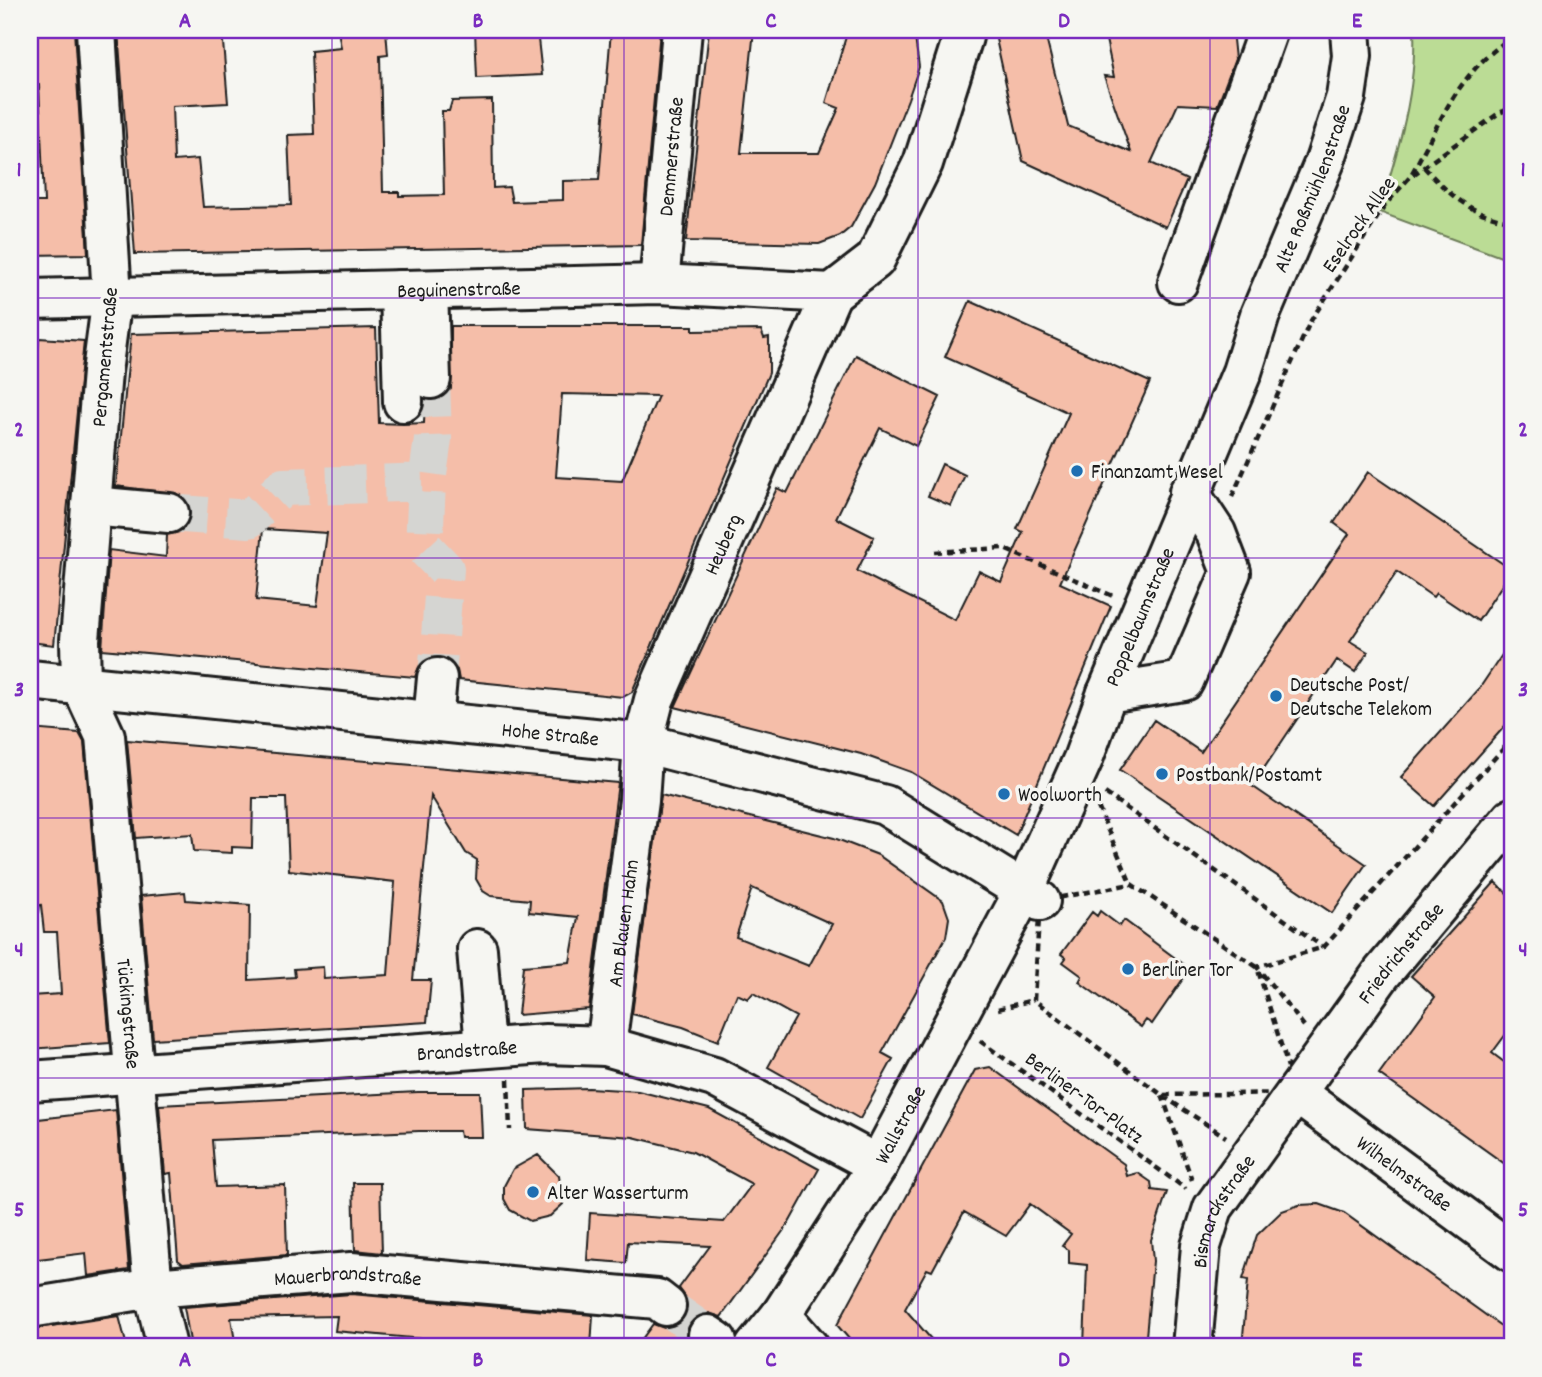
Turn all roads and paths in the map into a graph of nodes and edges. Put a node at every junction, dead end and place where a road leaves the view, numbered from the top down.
1 (96, 30) edge
2 (682, 30) edge
3 (962, 30) edge
4 (1268, 30) edge
5 (1350, 30) edge
6 (1512, 37) edge
7 (1512, 108) edge
8 (1424, 167) junction
9 (1410, 177) junction
10 (1512, 220) edge
11 (1178, 282) dead end
12 (659, 284) junction
13 (414, 290) junction
14 (832, 293) junction
15 (112, 297) junction
16 (30, 299) edge
17 (1310, 322) dead end
18 (1251, 343) joint
19 (417, 390) tunnel mouth
20 (1189, 492) junction
21 (91, 506) junction
22 (169, 513) tunnel mouth
23 (935, 552) dead end
24 (1143, 608) junction
25 (437, 678) tunnel mouth
26 (30, 680) edge
27 (80, 684) junction
28 (1107, 692) junction
29 (433, 721) junction
30 (1512, 739) edge
31 (643, 743) junction
32 (1098, 788) dead end
33 (639, 801) joint
34 (1097, 803) dead end
35 (1512, 818) edge
36 (1131, 884) junction
37 (1032, 896) junction
38 (1324, 947) junction
39 (477, 949) dead end
40 (1257, 967) junction
41 (953, 1021) junction
42 (606, 1046) junction
43 (496, 1048) junction
44 (1325, 1052) junction
45 (135, 1073) junction
46 (30, 1082) edge
47 (1296, 1093) junction
48 (1162, 1095) junction
49 (510, 1130) dead end
50 (1251, 1153) junction
51 (878, 1165) junction
52 (1194, 1186) dead end
53 (1188, 1191) dead end
54 (1512, 1252) edge
55 (153, 1288) junction
56 (666, 1306) tunnel mouth
57 (30, 1308) edge
58 (781, 1315) junction
59 (167, 1347) edge
60 (755, 1347) edge
61 (809, 1347) edge
62 (1192, 1347) edge

1 - 15 street, Pergamentstraße
2 - 12 street, Demmerstraße
3 - 14 street
4 - 11 street
5 - 18 street, Alte Roßmühlenstraße
6 - 9 path
7 - 8 path, Eselrock Allee
8 - 9 path, Eselrock Allee
8 - 10 path
9 - 17 path, Eselrock Allee
12 - 13 street, Beguinenstraße
12 - 14 street, Beguinenstraße
13 - 15 street, Beguinenstraße
13 - 19 street
14 - 31 street, Heuberg
15 - 16 street, Beguinenstraße
15 - 21 street, Pergamentstraße
18 - 20 street, Poppelbaumstraße
20 - 24 street, Poppelbaumstraße
20 - 28 street
21 - 22 street
21 - 27 street, Pergamentstraße
23 - 24 path
24 - 28 street, Poppelbaumstraße
25 - 29 street
26 - 27 street, Hohe Straße
27 - 29 street, Hohe Straße
27 - 45 street, Tückingstraße
28 - 37 street, Poppelbaumstraße
29 - 31 street, Hohe Straße
30 - 38 path
31 - 33 street, Heuberg
31 - 37 street, Hohe Straße
32 - 38 path
33 - 42 street, Am Blauen Hahn
34 - 36 path
35 - 44 street, Friedrichstraße
36 - 37 path
36 - 40 path
37 - 41 street, Wallstraße
37 - 48 path
38 - 40 path
39 - 43 street
40 - 44 path
40 - 47 path
41 - 51 street, Wallstraße
41 - 53 path, Berliner-Tor-Platz
42 - 43 street, Brandstraße
42 - 51 street, Brandstraße
43 - 45 street, Brandstraße
43 - 49 path
44 - 47 street, Friedrichstraße
45 - 46 street, Brandstraße
45 - 55 street, Tückingstraße
47 - 48 path
47 - 50 street, Bismarckstraße
47 - 54 street, Wilhelmstraße
48 - 50 path
48 - 52 path
50 - 62 street, Bismarckstraße
51 - 58 street, Wallstraße
55 - 56 street, Mauerbrandstraße
55 - 57 street, Mauerbrandstraße
55 - 59 street, Tückingstraße
58 - 60 street, Wallstraße
58 - 61 street

